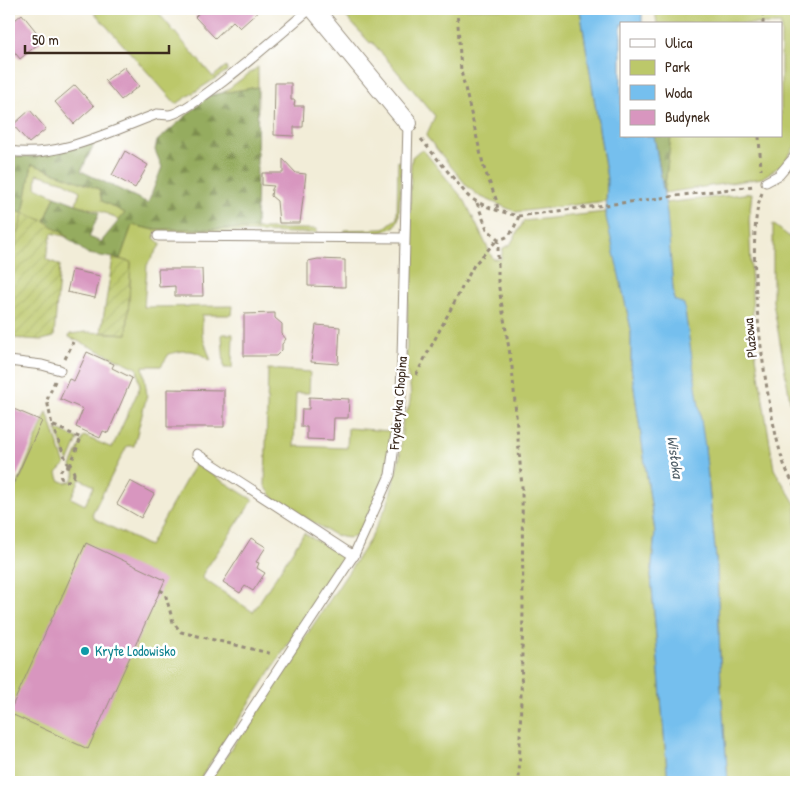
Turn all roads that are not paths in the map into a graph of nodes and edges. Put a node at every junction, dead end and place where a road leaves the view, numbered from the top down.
1 (310, 9) edge
2 (314, 9) edge
3 (408, 123) joint
4 (9, 151) edge
5 (796, 154) edge
6 (766, 182) road end
7 (158, 236) dead end
8 (404, 238) junction
9 (9, 361) edge
10 (60, 370) road end
11 (196, 454) dead end
12 (354, 556) junction
13 (204, 782) edge

1 - 4 lane
2 - 3 street
3 - 8 lane, Fryderyka Chopina
5 - 6 lane
7 - 8 lane
8 - 12 lane, Fryderyka Chopina
9 - 10 lane
11 - 12 lane
12 - 13 lane, Fryderyka Chopina

